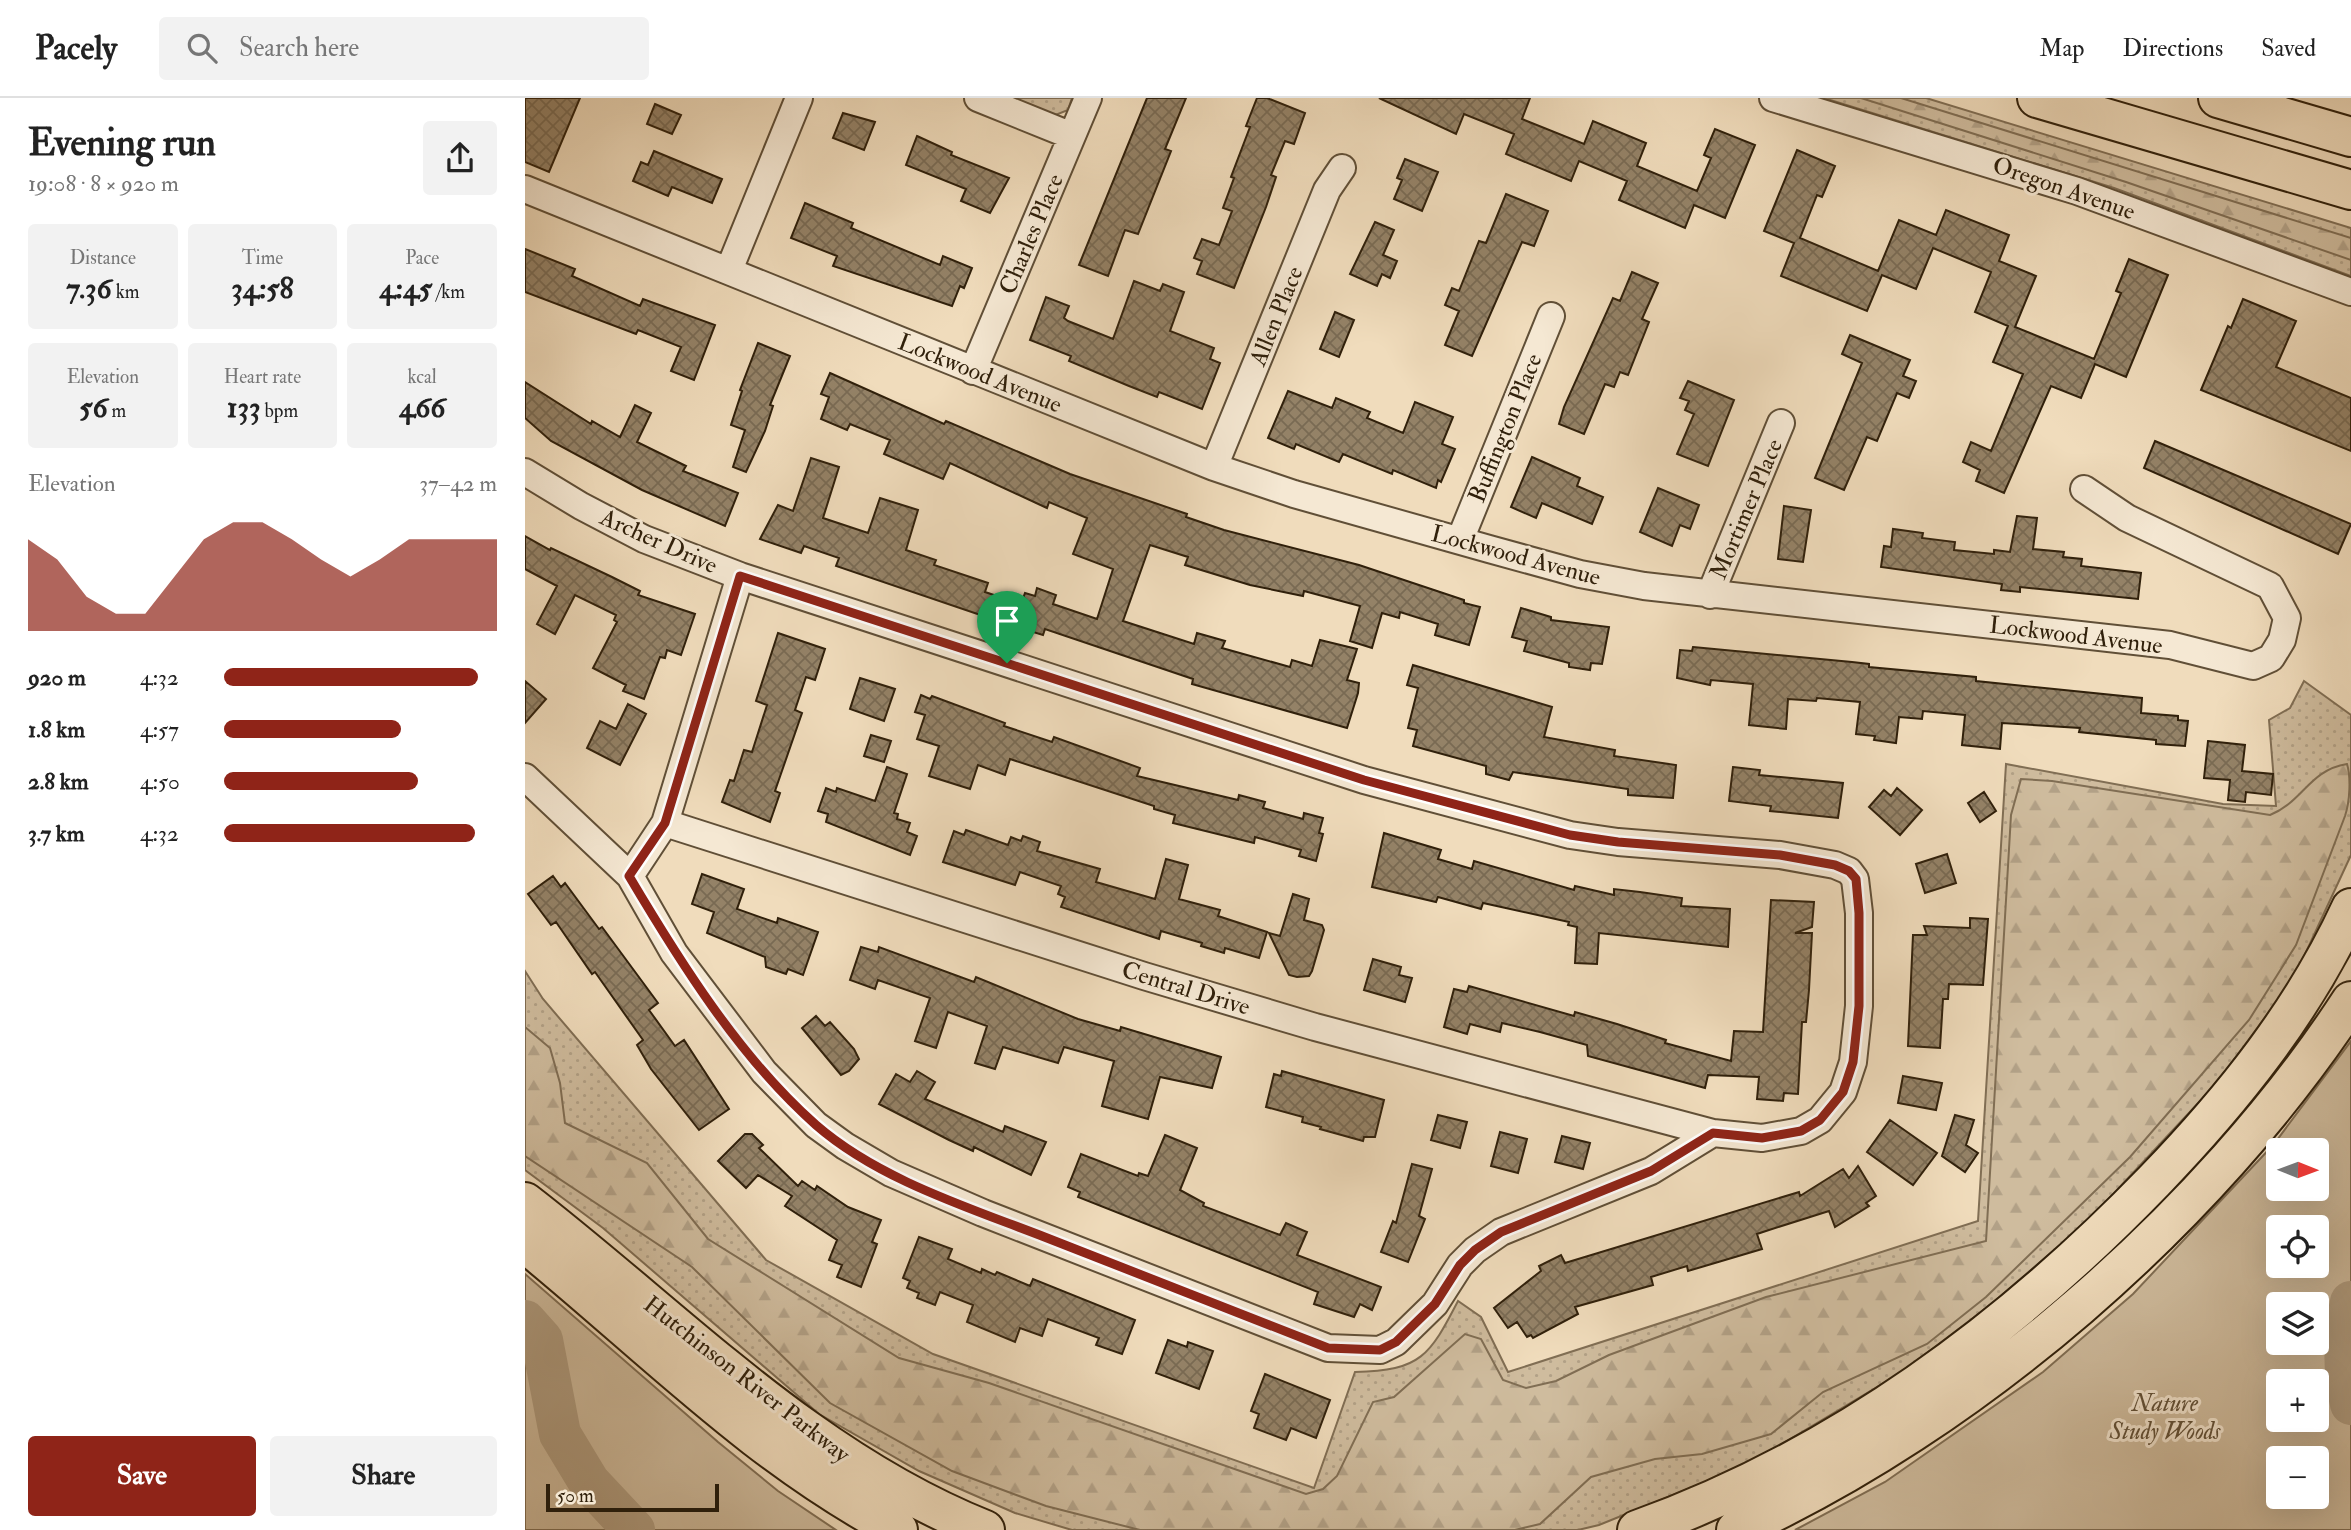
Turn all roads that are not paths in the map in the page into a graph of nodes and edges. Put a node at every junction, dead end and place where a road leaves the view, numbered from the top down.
1 (799, 98) edge
2 (978, 98) edge
3 (1088, 98) edge
4 (1773, 98) edge
5 (2038, 98) edge
6 (2218, 98) edge
7 (1072, 136) junction
8 (2351, 137) edge
9 (1342, 168) dead end
10 (525, 189) edge
11 (2351, 190) edge
12 (729, 270) junction
13 (2351, 292) edge
14 (1551, 316) dead end
15 (974, 371) junction
16 (1781, 423) dead end
17 (1214, 467) junction
18 (525, 472) edge
19 (2084, 489) dead end
20 (1460, 540) junction
21 (740, 576) junction
22 (1710, 595) junction
23 (525, 778) edge
24 (665, 823) junction
25 (629, 876) junction
26 (2351, 908) edge
27 (1859, 913) joint
28 (2351, 1001) edge
29 (1713, 1133) junction
30 (525, 1202) edge
31 (525, 1243) edge
32 (898, 1530) edge
33 (985, 1530) edge
34 (1637, 1530) edge
35 (1736, 1530) edge

1 - 12 street
2 - 7 street
3 - 7 street, Charles Place
4 - 13 street, Oregon Avenue
5 - 11 highway
6 - 8 highway
7 - 15 street, Charles Place
9 - 17 street, Allen Place
10 - 12 street, Lockwood Avenue
12 - 15 street, Lockwood Avenue
14 - 20 street, Buffington Place
15 - 17 street, Lockwood Avenue
16 - 22 street, Mortimer Place
17 - 20 street, Lockwood Avenue
18 - 21 street, Archer Drive
19 - 22 street, Lockwood Avenue
20 - 22 street, Lockwood Avenue
21 - 24 street
21 - 27 street, Archer Drive
23 - 25 street
24 - 25 street
24 - 29 street, Central Drive
25 - 29 street
26 - 34 highway
27 - 29 street, Central Drive
28 - 35 highway
30 - 33 highway, Hutchinson River Parkway
31 - 32 highway, Hutchinson River Parkway

